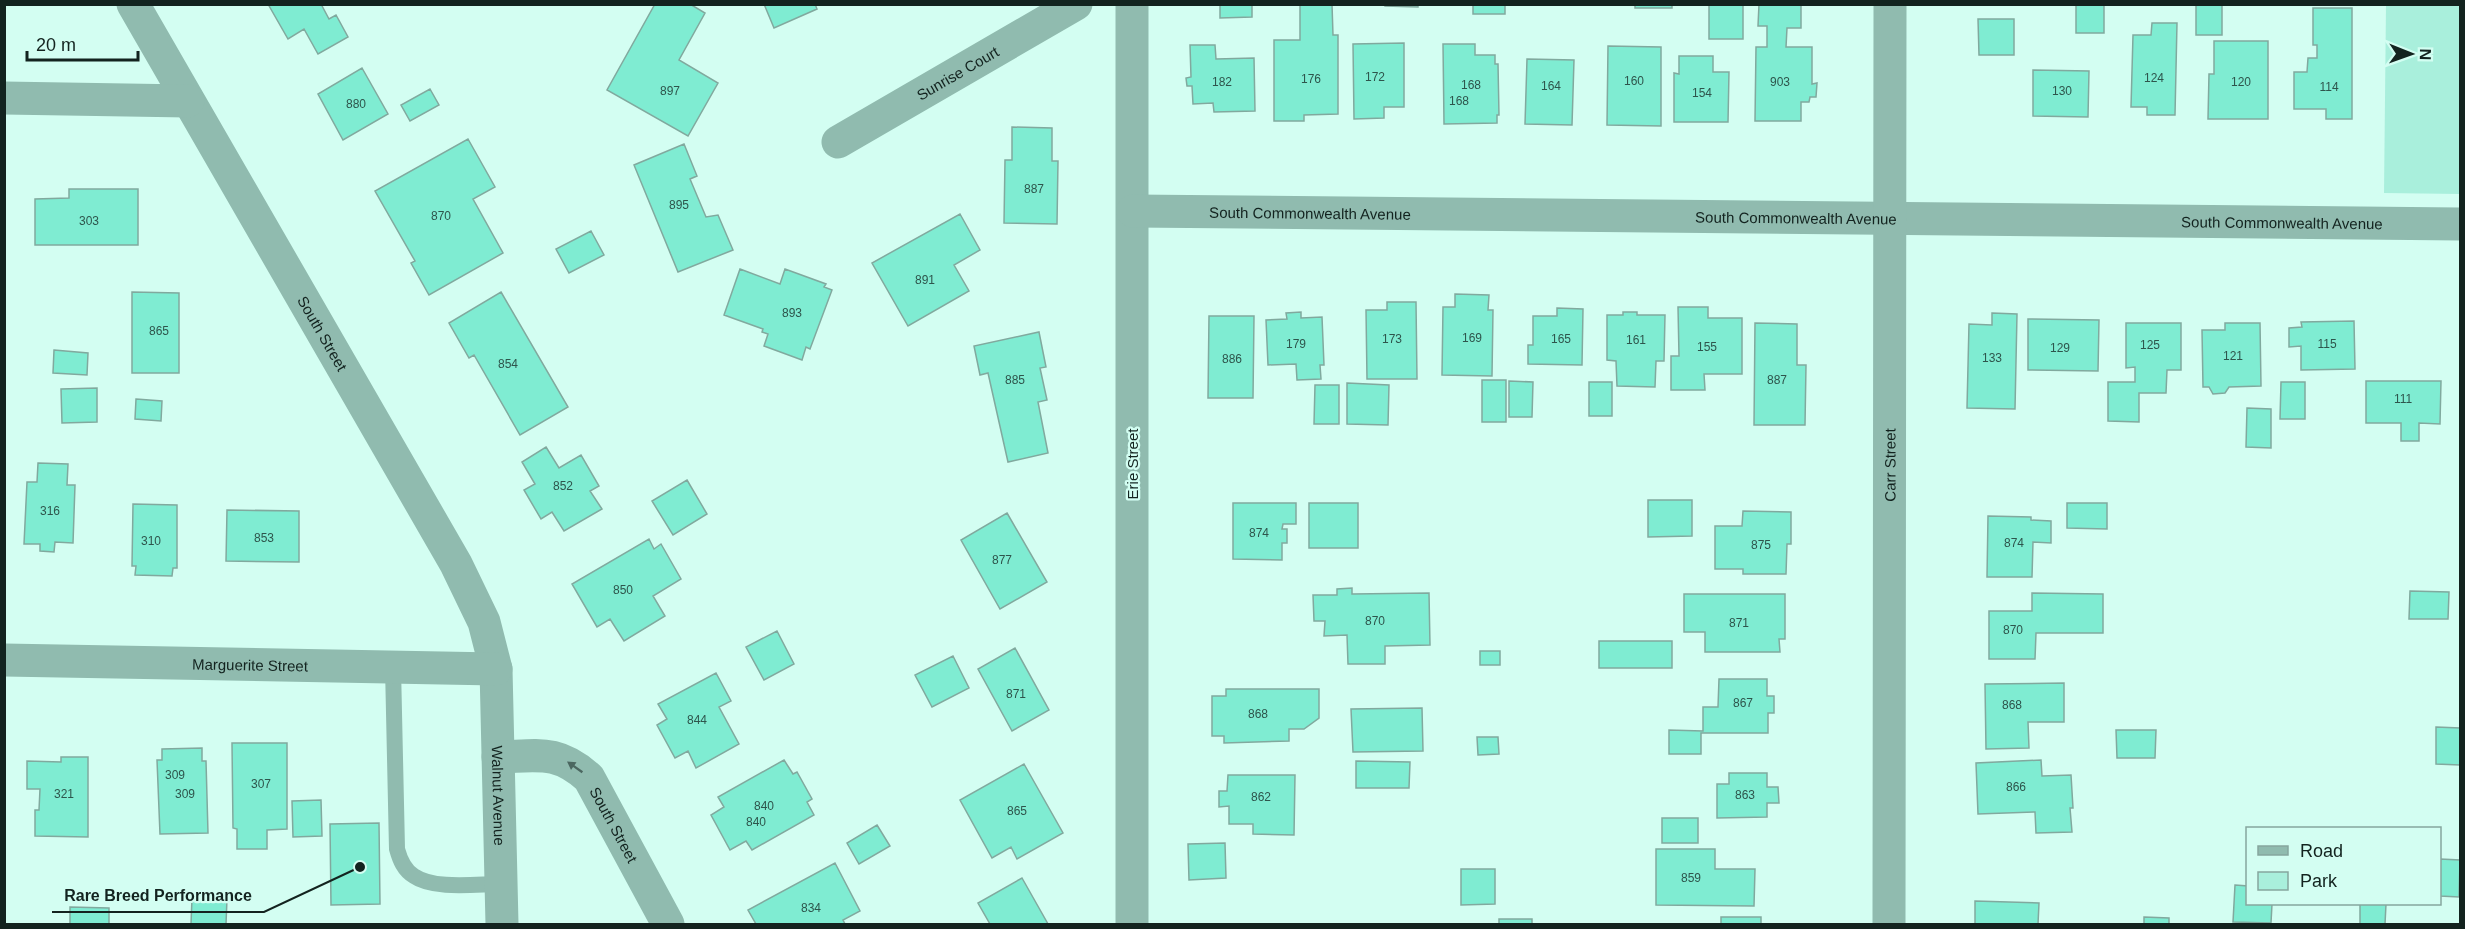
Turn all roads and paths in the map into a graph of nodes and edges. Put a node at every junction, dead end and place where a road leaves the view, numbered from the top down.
1 (133, 4) edge
2 (1076, 4) edge
3 (1132, 4) edge
4 (1890, 4) edge
5 (4, 98) edge
6 (188, 101) junction
7 (838, 142) dead end
8 (1133, 211) junction
9 (1889, 220) junction
10 (2460, 224) edge
11 (4, 660) edge
12 (393, 667) junction
13 (496, 669) junction
14 (498, 757) junction
15 (501, 884) junction
16 (502, 924) edge
17 (668, 924) edge
18 (1132, 924) edge
19 (1889, 924) edge

1 - 6 street, South Street
2 - 7 street, Sunrise Court
3 - 8 street, Erie Street
4 - 9 street, Carr Street
5 - 6 street
6 - 13 street, South Street
8 - 9 street, South Commonwealth Avenue
8 - 18 street, Erie Street
9 - 10 street, South Commonwealth Avenue
9 - 19 street, Carr Street
11 - 12 street, Marguerite Street
12 - 13 street, Marguerite Street
12 - 15 lane
13 - 14 street, Walnut Avenue
14 - 15 street, Walnut Avenue
17 -> 14 street, South Street
15 - 16 street, Walnut Avenue

